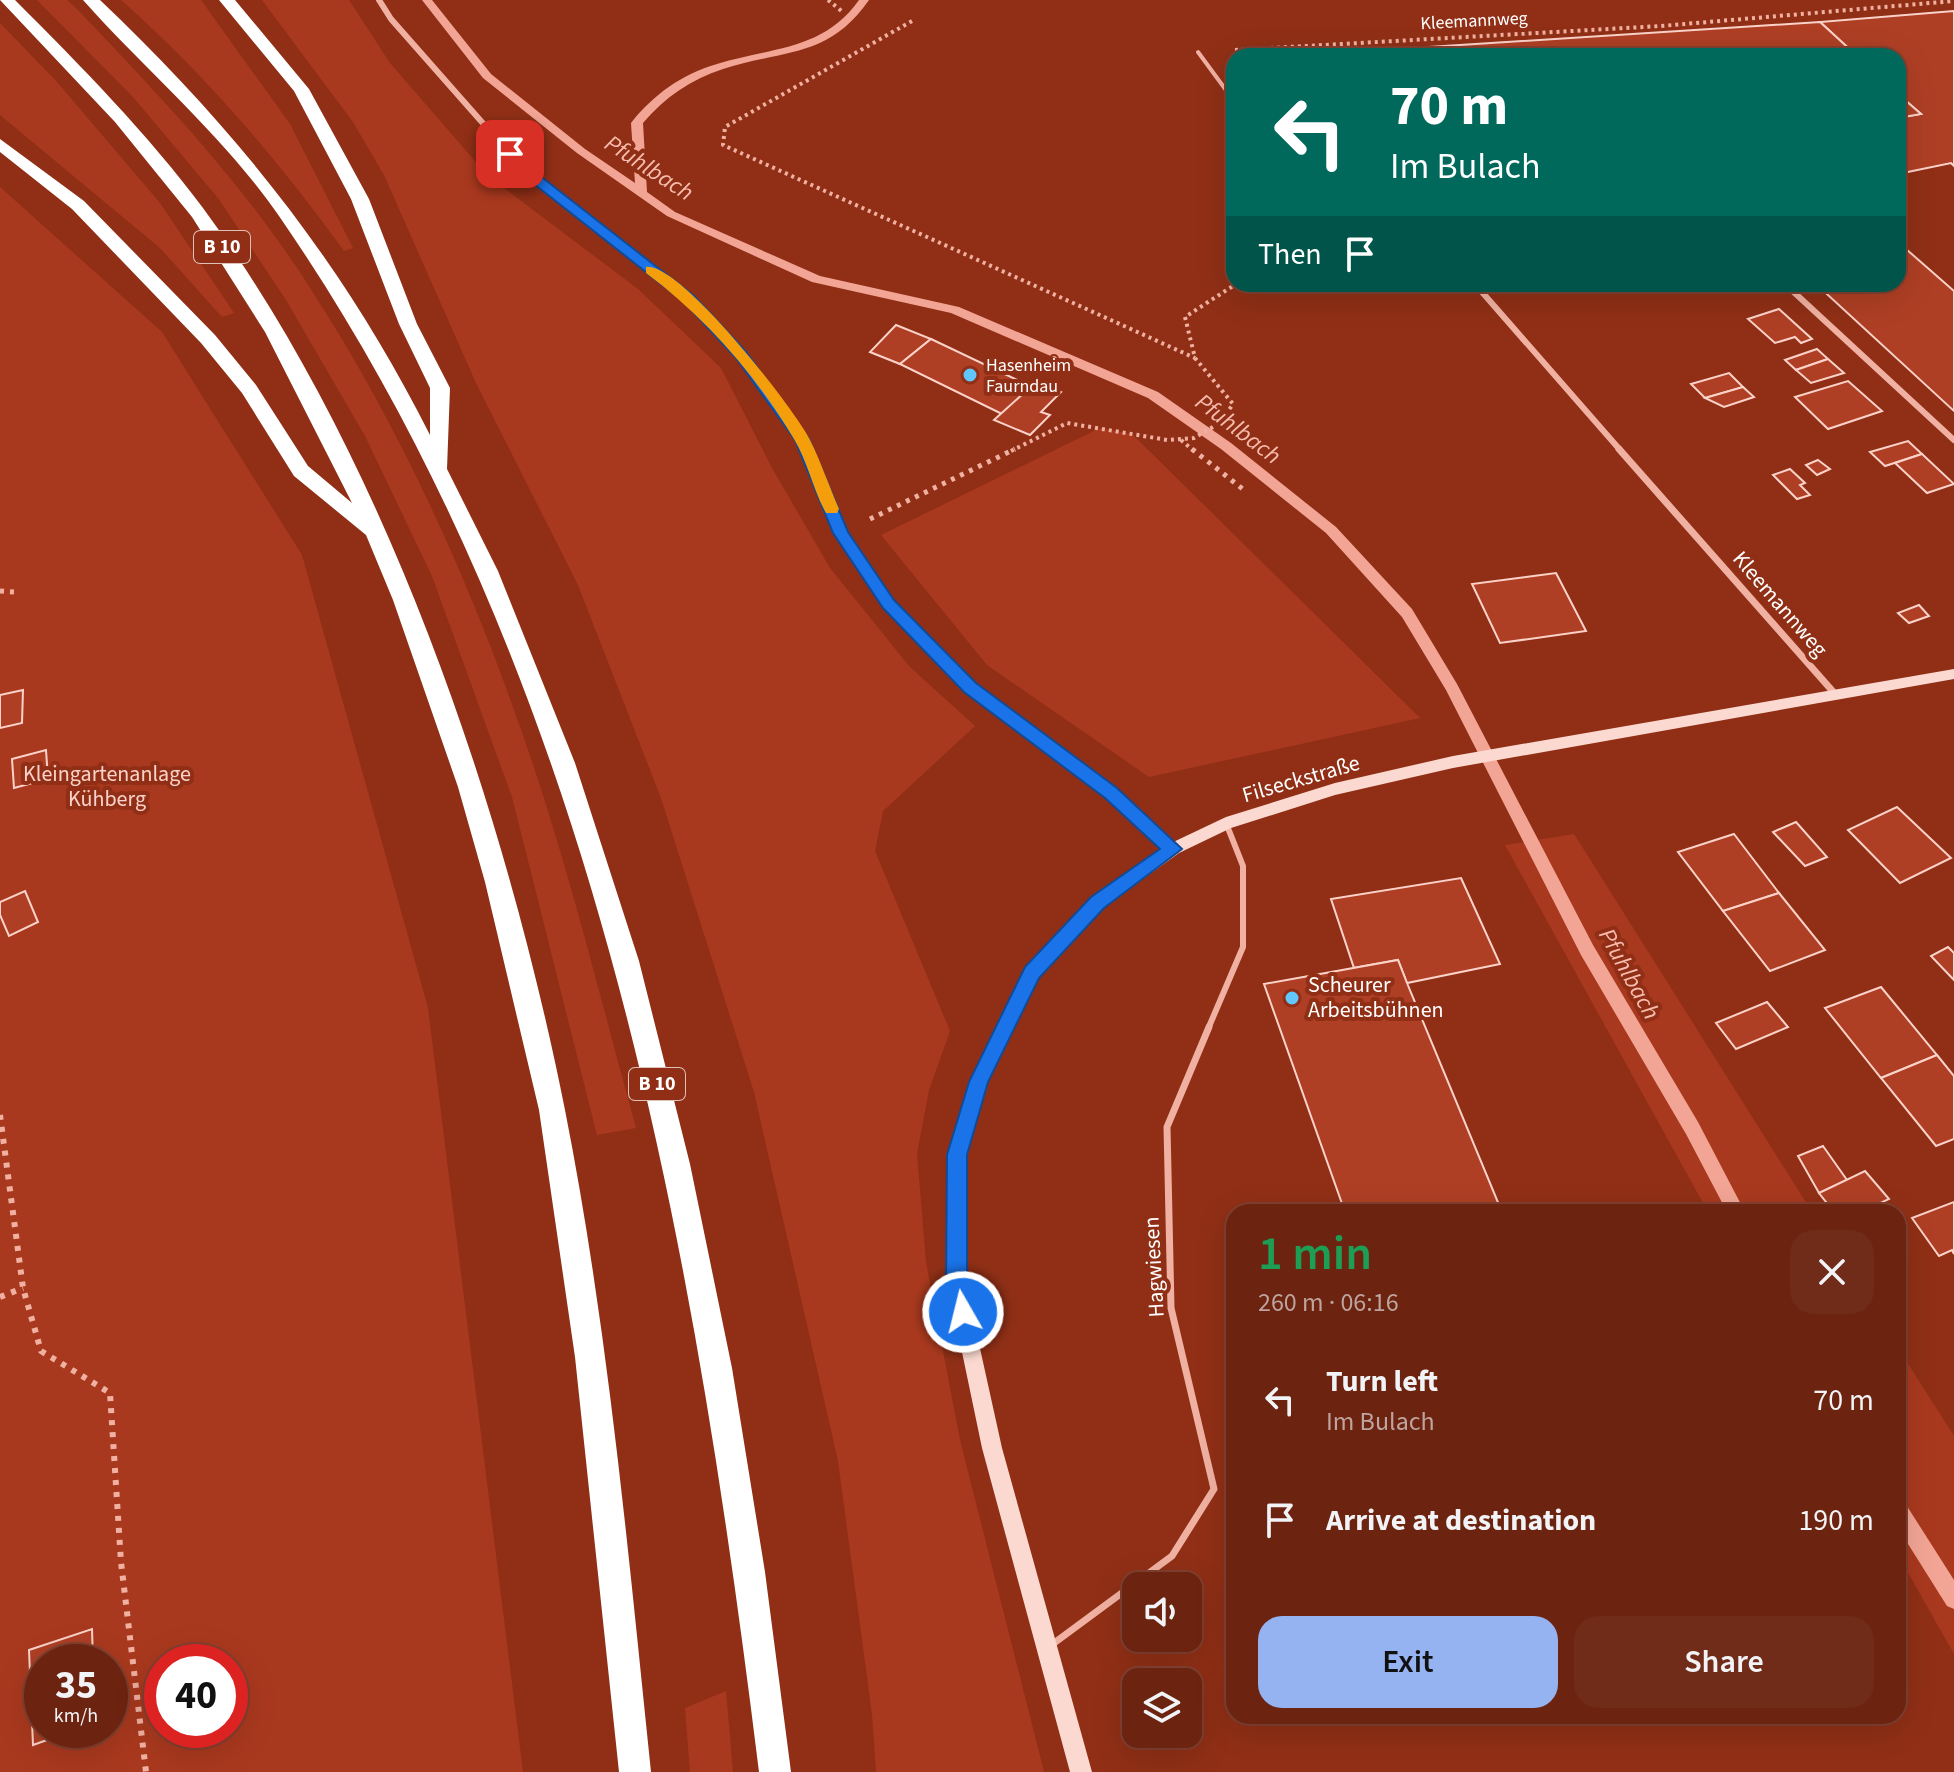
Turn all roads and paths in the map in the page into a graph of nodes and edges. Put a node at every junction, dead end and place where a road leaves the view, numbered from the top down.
1 (6, 0) edge
2 (91, 0) edge
3 (227, 0) edge
4 (379, 0) edge
5 (828, 0) edge
6 (1954, 1) edge
7 (844, 13) dead end
8 (912, 21) dead end
9 (1269, 48) edge
10 (1226, 50) edge
11 (1198, 52) joint
12 (1226, 90) edge
13 (0, 144) edge
14 (1226, 290) edge
15 (1482, 292) edge
16 (1794, 292) edge
17 (1195, 358) junction
18 (1180, 439) junction
19 (1954, 440) edge
20 (440, 465) junction
21 (1244, 490) dead end
22 (841, 533) junction
23 (377, 535) junction
24 (0, 591) edge
25 (15, 592) dead end
26 (1954, 674) edge
27 (1836, 695) junction
28 (1226, 823) junction
29 (1173, 849) junction
30 (0, 1115) edge
31 (23, 1288) junction
32 (0, 1297) edge
33 (1048, 1648) junction
34 (146, 1772) edge
35 (635, 1772) edge
36 (775, 1772) edge
37 (1081, 1772) edge

1 - 23 highway, B 10
2 - 20 highway, B 10
3 - 20 highway
4 - 22 street
5 - 7 path
6 - 9 path, Kleemannweg
8 - 17 path
10 - 11 path, Kleemannweg
11 - 12 lane
13 - 23 highway, B 10
14 - 17 path
15 - 27 street, Kleemannweg
16 - 19 street
17 - 18 path
18 - 21 path
18 - 22 path
20 - 36 highway, B 10
22 - 29 street
23 - 35 highway, B 10
24 - 25 path
26 - 27 street, Filseckstraße
27 - 28 street, Filseckstraße
28 - 29 street, Filseckstraße
28 - 33 lane, Hagwiesen
29 - 33 street, Filseckstraße
30 - 31 path
31 - 32 path
31 - 34 path
33 - 37 street, Filseckstraße

